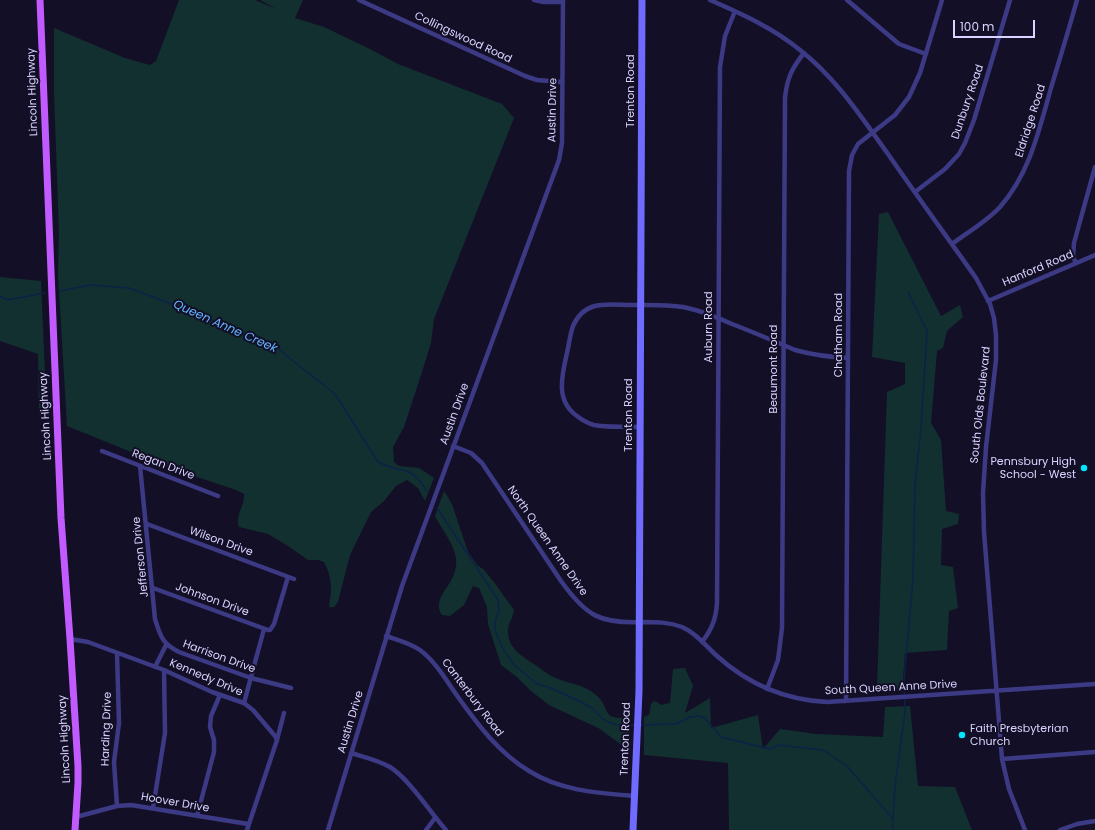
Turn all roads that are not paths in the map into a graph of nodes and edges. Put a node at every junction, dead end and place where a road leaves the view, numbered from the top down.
1 (40, 0) edge
2 (359, 0) edge
3 (534, 0) edge
4 (642, 0) edge
5 (710, 0) edge
6 (847, 0) edge
7 (942, 0) edge
8 (1010, 0) edge
9 (1078, 0) edge
10 (563, 1) edge
11 (735, 11) junction
12 (804, 53) junction
13 (926, 54) junction
14 (562, 82) junction
15 (873, 133) junction
16 (1095, 167) edge
17 (915, 192) junction
18 (952, 244) junction
19 (1095, 254) edge
20 (1076, 263) junction
21 (988, 301) junction
22 (641, 305) junction
23 (718, 318) junction
24 (783, 345) junction
25 (848, 358) junction
26 (640, 427) junction
27 (453, 446) junction
28 (102, 451) dead end
29 (140, 466) junction
30 (218, 496) dead end
31 (147, 524) junction
32 (288, 577) junction
33 (294, 579) dead end
34 (153, 588) junction
35 (639, 622) junction
36 (264, 629) junction
37 (386, 636) junction
38 (70, 639) junction
39 (702, 642) junction
40 (166, 645) junction
41 (117, 653) junction
42 (155, 667) junction
43 (164, 670) junction
44 (251, 678) junction
45 (1095, 684) edge
46 (291, 688) dead end
47 (767, 689) junction
48 (996, 690) junction
49 (220, 695) junction
50 (846, 701) junction
51 (244, 703) junction
52 (284, 713) dead end
53 (277, 740) junction
54 (1095, 752) edge
55 (351, 753) junction
56 (1002, 759) junction
57 (634, 796) junction
58 (117, 806) junction
59 (153, 808) junction
60 (197, 816) junction
61 (76, 817) junction
62 (435, 818) junction
63 (1095, 821) edge
64 (248, 824) junction
65 (75, 830) edge
66 (247, 830) edge
67 (328, 830) edge
68 (426, 830) edge
69 (446, 830) edge
70 (633, 830) edge
71 (1025, 830) edge
72 (1060, 830) edge

1 - 38 main road, Lincoln Highway
2 - 14 street, Collingswood Road
3 - 10 street
4 - 22 main road, Trenton Road
5 - 11 street, South Olds Boulevard
6 - 13 street
7 - 13 street, Chatham Road
8 - 17 street, Dunbury Road
9 - 18 street, Eldridge Road
10 - 14 street, Austin Drive
11 - 12 street, South Olds Boulevard
11 - 23 street, Auburn Road
12 - 15 street, South Olds Boulevard
12 - 24 street, Beaumont Road
13 - 15 street, Chatham Road
14 - 27 street, Austin Drive
15 - 17 street, South Olds Boulevard
15 - 25 street, Chatham Road
16 - 20 street
17 - 18 street, South Olds Boulevard
18 - 21 street, South Olds Boulevard
19 - 20 street, Hanford Road
20 - 21 street, Hanford Road
21 - 48 street, South Olds Boulevard
22 - 23 street
22 - 26 main road, Trenton Road
22 - 26 street
23 - 24 street
23 - 39 street, Auburn Road
24 - 25 street
24 - 47 street, Beaumont Road
25 - 50 street, Chatham Road
26 - 35 main road, Trenton Road
27 - 35 street, North Queen Anne Drive
27 - 37 street, Austin Drive
28 - 29 street, Regan Drive
29 - 30 street, Regan Drive
29 - 31 street, Jefferson Drive
31 - 32 street, Wilson Drive
31 - 34 street, Jefferson Drive
32 - 33 street, Wilson Drive
32 - 36 street
34 - 36 street, Johnson Drive
34 - 40 street, Jefferson Drive
35 - 39 street, South Queen Anne Drive
35 - 57 main road, Trenton Road
36 - 44 street
37 - 55 street, Austin Drive
37 - 57 street, Canterbury Road
38 - 41 street, Kennedy Drive
38 - 61 main road, Lincoln Highway
39 - 47 street, South Queen Anne Drive
40 - 42 street, Harrison Drive
40 - 44 street, Harrison Drive
41 - 42 street, Kennedy Drive
41 - 58 street, Harding Drive
42 - 43 street, Kennedy Drive
43 - 49 street, Kennedy Drive
43 - 59 street
44 - 46 street, Harrison Drive
44 - 51 street
45 - 48 street, South Queen Anne Drive
47 - 50 street, South Queen Anne Drive
48 - 50 street, South Queen Anne Drive
48 - 56 street, South Olds Boulevard
49 - 51 street, Kennedy Drive
49 - 60 street
51 - 53 street, Kennedy Drive
52 - 53 street
53 - 64 street
54 - 56 street
55 - 62 street
55 - 67 street, Austin Drive
56 - 71 street, South Olds Boulevard
57 - 70 main road, Trenton Road
58 - 59 street, Hoover Drive
58 - 61 street, Hoover Drive
59 - 60 street, Hoover Drive
60 - 64 street, Hoover Drive
61 - 65 main road, Lincoln Highway
62 - 68 street
62 - 69 street
63 - 72 street
64 - 66 street

